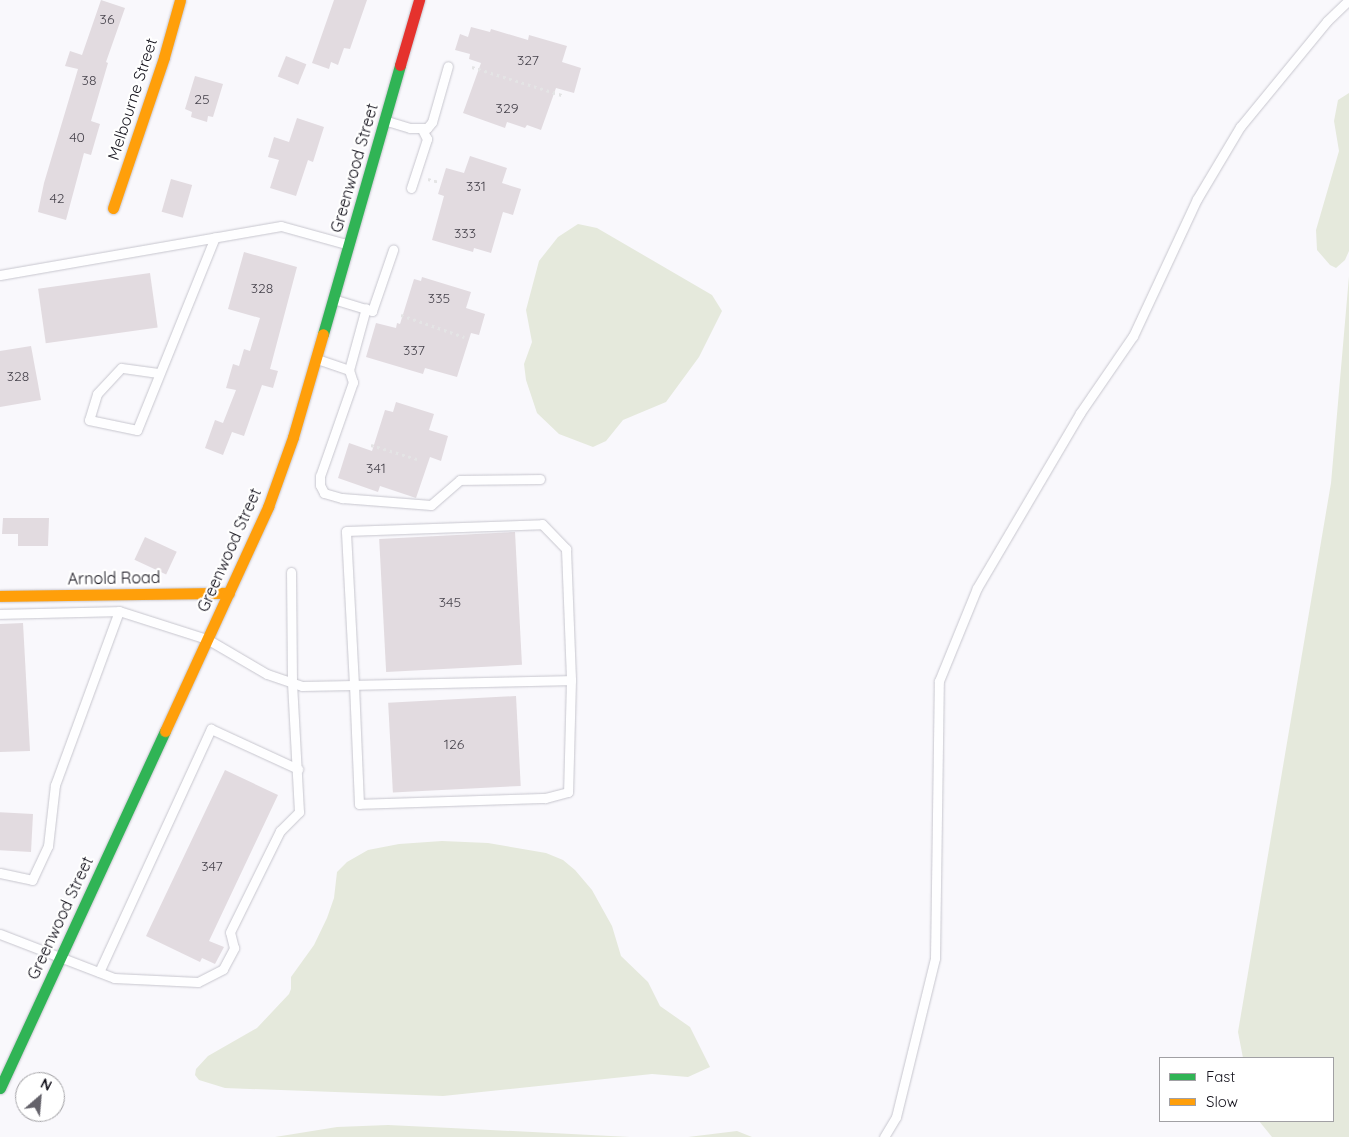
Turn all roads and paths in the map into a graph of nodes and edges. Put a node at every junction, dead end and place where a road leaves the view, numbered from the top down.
1 (180, 0) edge
2 (419, 0) edge
3 (1349, 0) edge
4 (448, 66) dead end
5 (472, 67) dead end
6 (562, 95) dead end
7 (384, 120) junction
8 (422, 129) junction
9 (411, 188) dead end
10 (113, 208) dead end
11 (215, 238) junction
12 (348, 245) junction
13 (393, 250) dead end
14 (0, 275) edge
15 (333, 299) junction
16 (366, 308) junction
17 (401, 316) dead end
18 (464, 337) dead end
19 (316, 359) junction
20 (349, 370) junction
21 (158, 373) junction
22 (371, 445) dead end
23 (420, 460) dead end
24 (540, 479) dead end
25 (291, 572) dead end
26 (229, 593) junction
27 (0, 596) edge
28 (119, 611) junction
29 (0, 614) edge
30 (206, 639) junction
31 (571, 680) junction
32 (292, 683) junction
33 (354, 685) junction
34 (298, 769) junction
35 (0, 873) edge
36 (0, 934) edge
37 (60, 957) junction
38 (99, 972) junction
39 (0, 1088) edge
40 (884, 1137) edge

1 - 10 main road, Melbourne Street
2 - 7 main road, Greenwood Street
3 - 40 lane
4 - 8 lane
5 - 6 path
7 - 8 lane
7 - 12 main road, Greenwood Street
8 - 9 lane
11 - 12 lane
11 - 14 lane
11 - 21 lane
12 - 15 main road, Greenwood Street
13 - 16 lane
15 - 16 lane
15 - 19 main road, Greenwood Street
16 - 20 lane
17 - 18 path
19 - 20 lane
19 - 26 main road, Greenwood Street
20 - 24 lane
21 - 21 lane
22 - 23 path
25 - 32 lane
26 - 27 main road, Arnold Road
26 - 30 main road, Greenwood Street
28 - 29 lane
28 - 30 lane
28 - 35 lane
30 - 32 lane
30 - 37 main road, Greenwood Street
31 - 33 lane
31 - 33 lane
31 - 33 lane
32 - 33 lane
32 - 34 lane
34 - 38 lane
34 - 38 lane
36 - 37 lane
37 - 38 lane
37 - 39 main road, Greenwood Street

